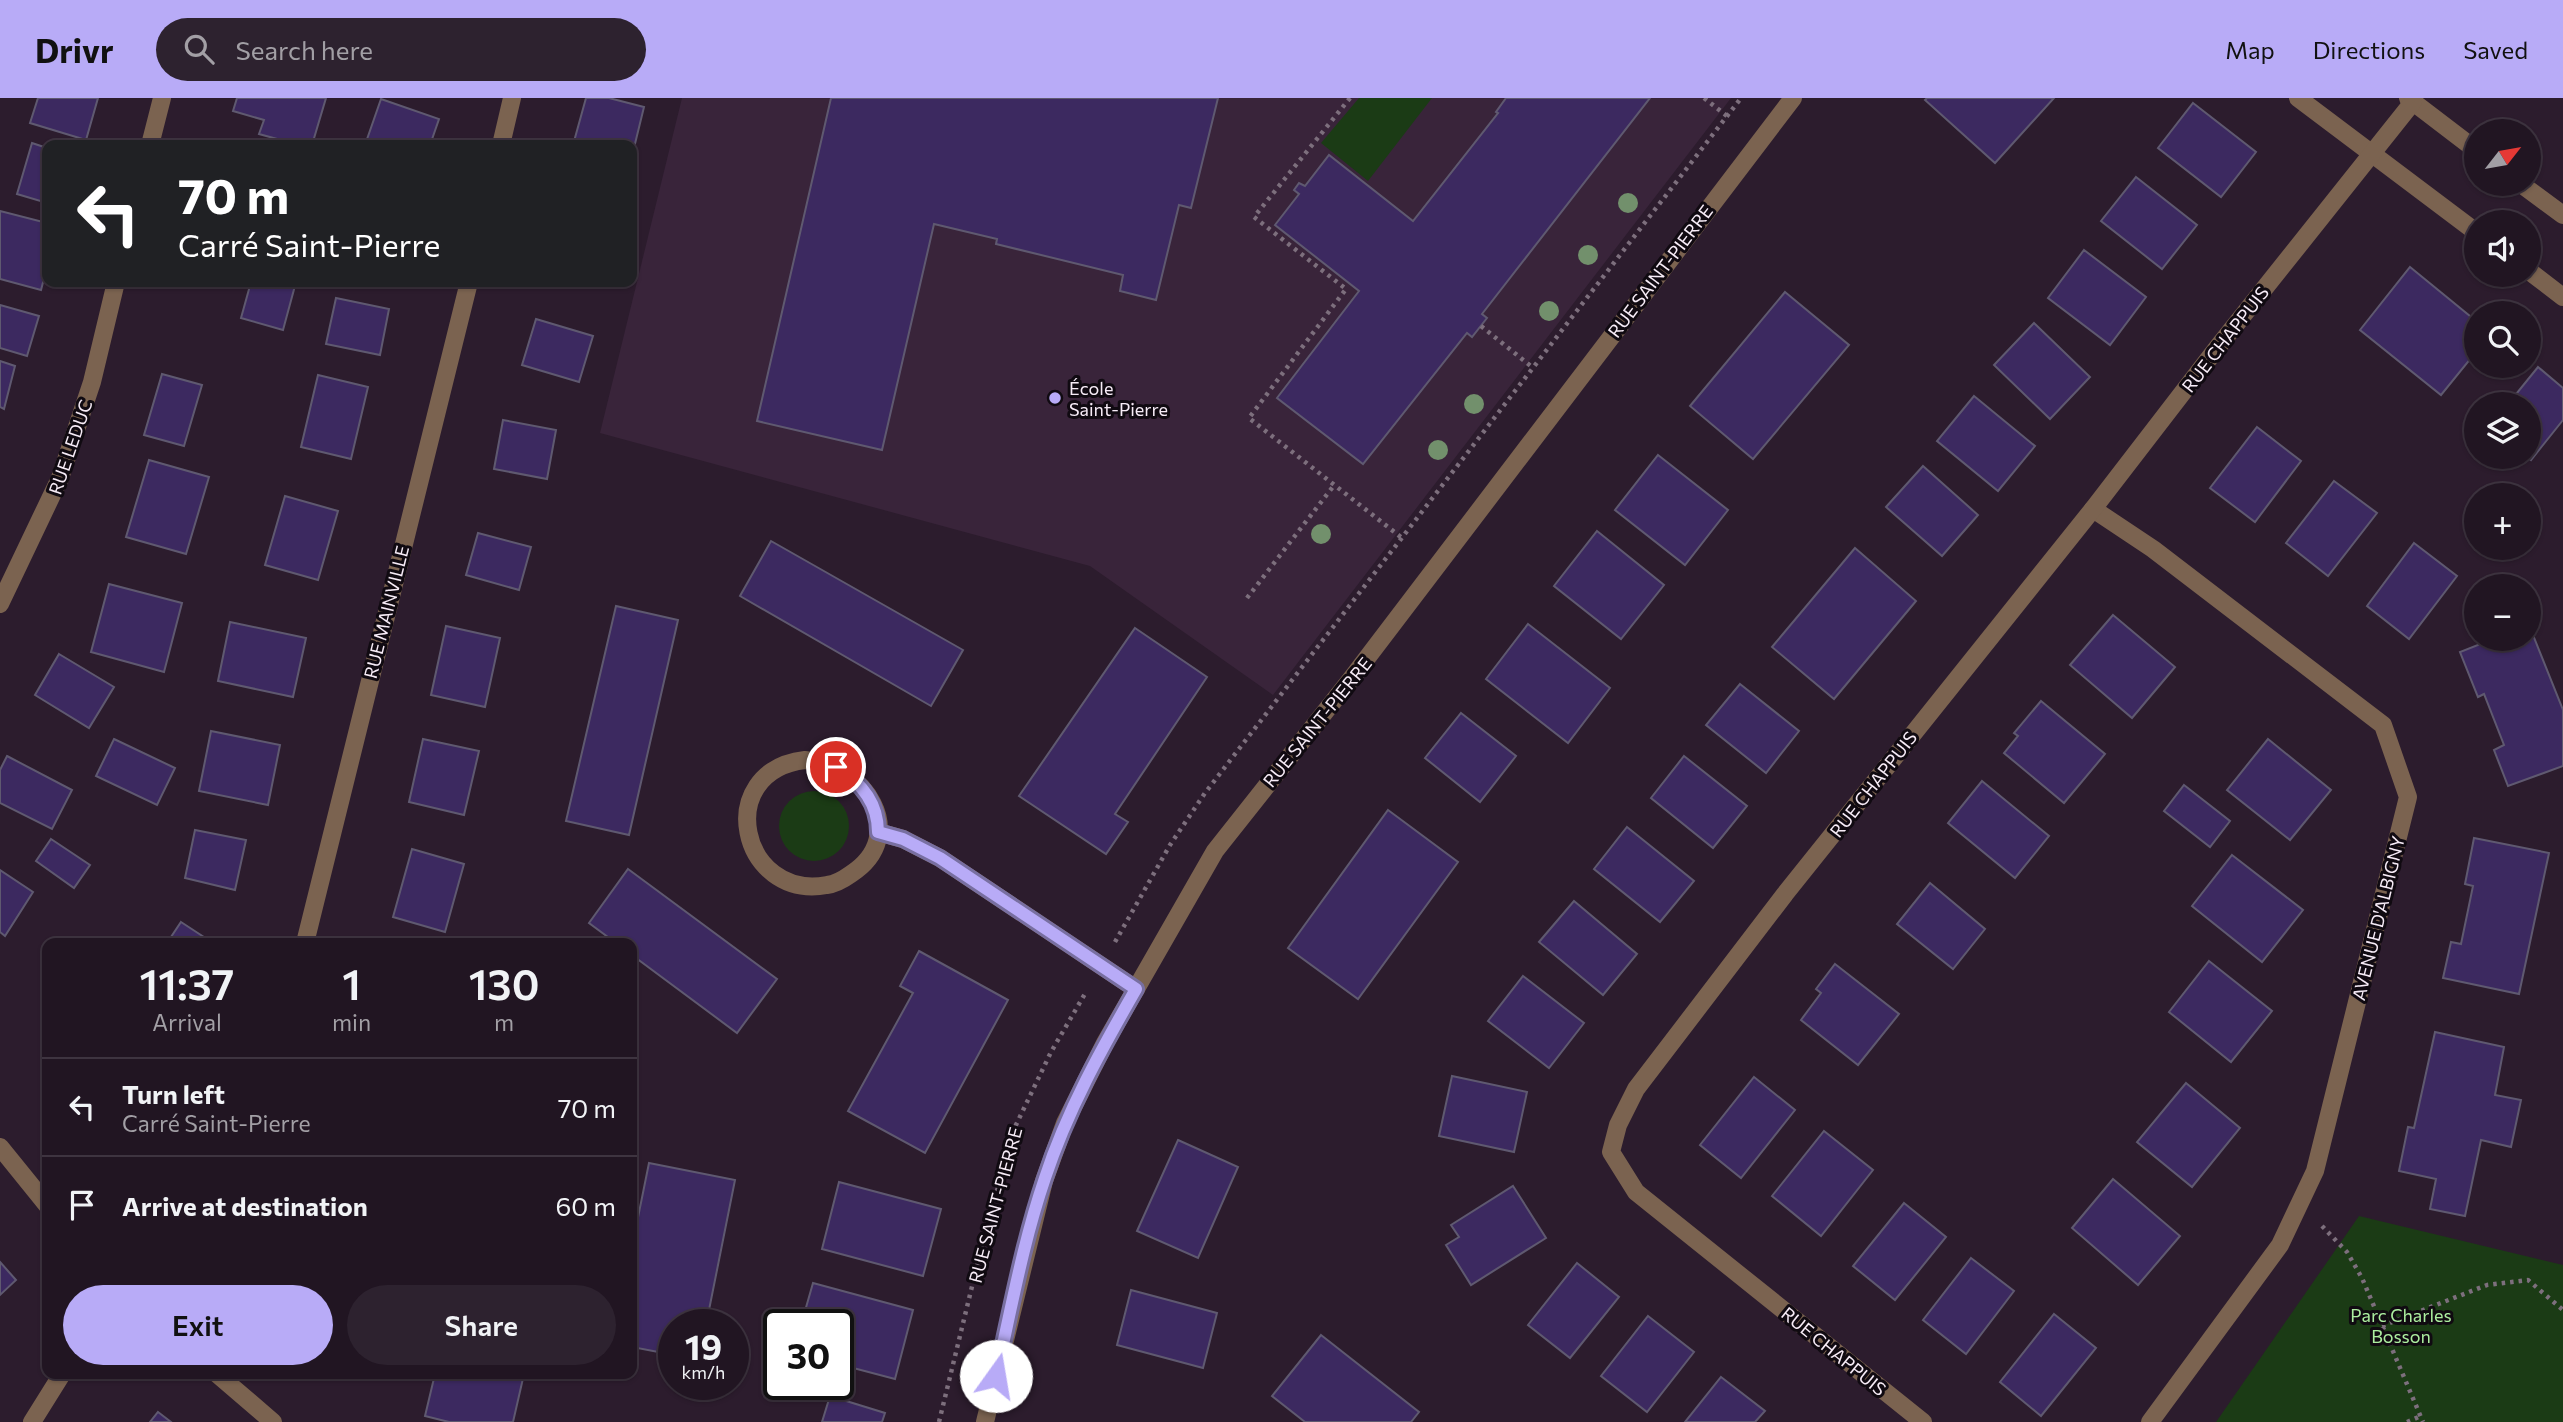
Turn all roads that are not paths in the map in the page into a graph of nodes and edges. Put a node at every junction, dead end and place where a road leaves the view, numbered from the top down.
1 (162, 98) edge
2 (512, 98) edge
3 (1793, 98) edge
4 (2298, 98) edge
5 (2410, 100) edge
6 (151, 140) edge
7 (502, 140) edge
8 (2464, 141) edge
9 (2373, 155) junction
10 (2537, 196) edge
11 (2563, 215) edge
12 (2464, 223) edge
13 (2541, 280) edge
14 (116, 287) edge
15 (468, 287) edge
16 (2563, 297) edge
17 (2094, 509) junction
18 (0, 604) edge
19 (878, 832) junction
20 (306, 938) edge
21 (1136, 989) junction
22 (0, 1147) edge
23 (42, 1199) edge
24 (59, 1379) edge
25 (223, 1379) edge
26 (32, 1422) edge
27 (273, 1422) edge
28 (985, 1422) edge
29 (1923, 1422) edge
30 (2150, 1422) edge

1 - 6 street
2 - 7 street
3 - 21 street, RUE SAINT-PIERRE
4 - 9 street
5 - 8 street
5 - 9 street, RUE CHAPPUIS
9 - 12 street
9 - 17 street, RUE CHAPPUIS
10 - 11 street
13 - 16 street
14 - 18 street, RUE LEDUC
15 - 20 street, RUE MAINVILLE
17 - 29 street, RUE CHAPPUIS
17 - 30 street, AVENUE D'ALBIGNY
19 - 19 street
19 - 21 street
21 - 28 street, RUE SAINT-PIERRE
22 - 23 street
24 - 26 street
25 - 27 street

